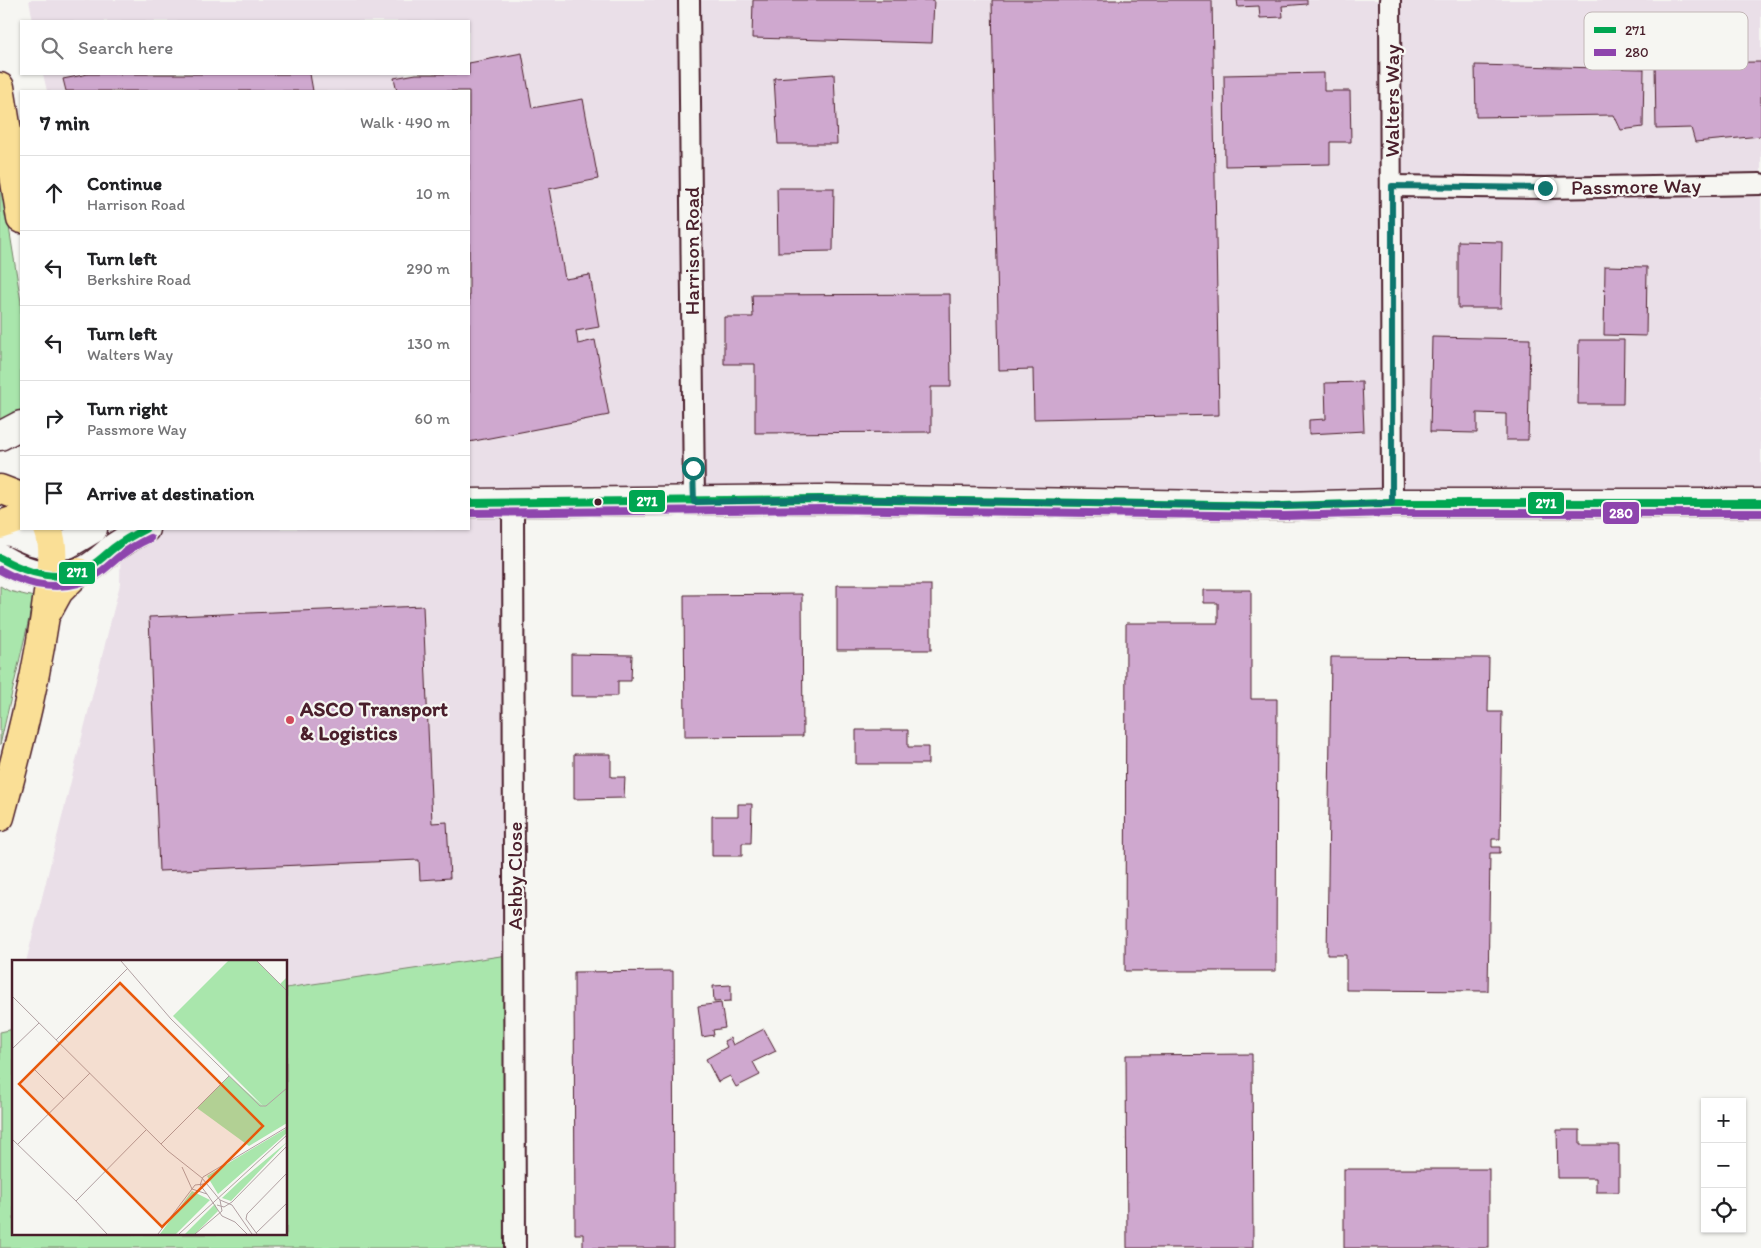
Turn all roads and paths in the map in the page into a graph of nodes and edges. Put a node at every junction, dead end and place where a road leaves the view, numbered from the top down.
1 (689, 0) edge
2 (1390, 0) edge
3 (0, 87) edge
4 (1760, 184) edge
5 (1392, 186) junction
6 (20, 213) edge
7 (20, 426) edge
8 (0, 436) edge
9 (0, 489) edge
10 (20, 497) edge
11 (694, 502) junction
12 (470, 503) edge
13 (513, 503) junction
14 (1392, 503) junction
15 (1761, 503) edge
16 (20, 518) edge
17 (0, 525) edge
18 (91, 530) edge
19 (143, 530) edge
20 (0, 531) edge
21 (50, 538) edge
22 (0, 558) edge
23 (78, 572) junction
24 (50, 576) junction
25 (45, 620) junction
26 (0, 817) edge
27 (515, 1248) edge

1 - 11 street, Harrison Road
2 - 5 street, Walters Way
3 - 6 highway
4 - 5 street, Passmore Way
5 - 14 street, Walters Way
7 - 8 main road
9 - 10 highway
11 - 13 main road
11 - 14 main road
12 - 13 main road
13 - 27 street, Ashby Close
14 - 15 main road
16 - 17 highway
18 - 21 main road
19 - 23 main road
20 - 21 main road
21 - 24 highway
22 - 24 main road
23 - 24 main road
23 - 25 highway
24 - 25 highway
25 - 26 highway

